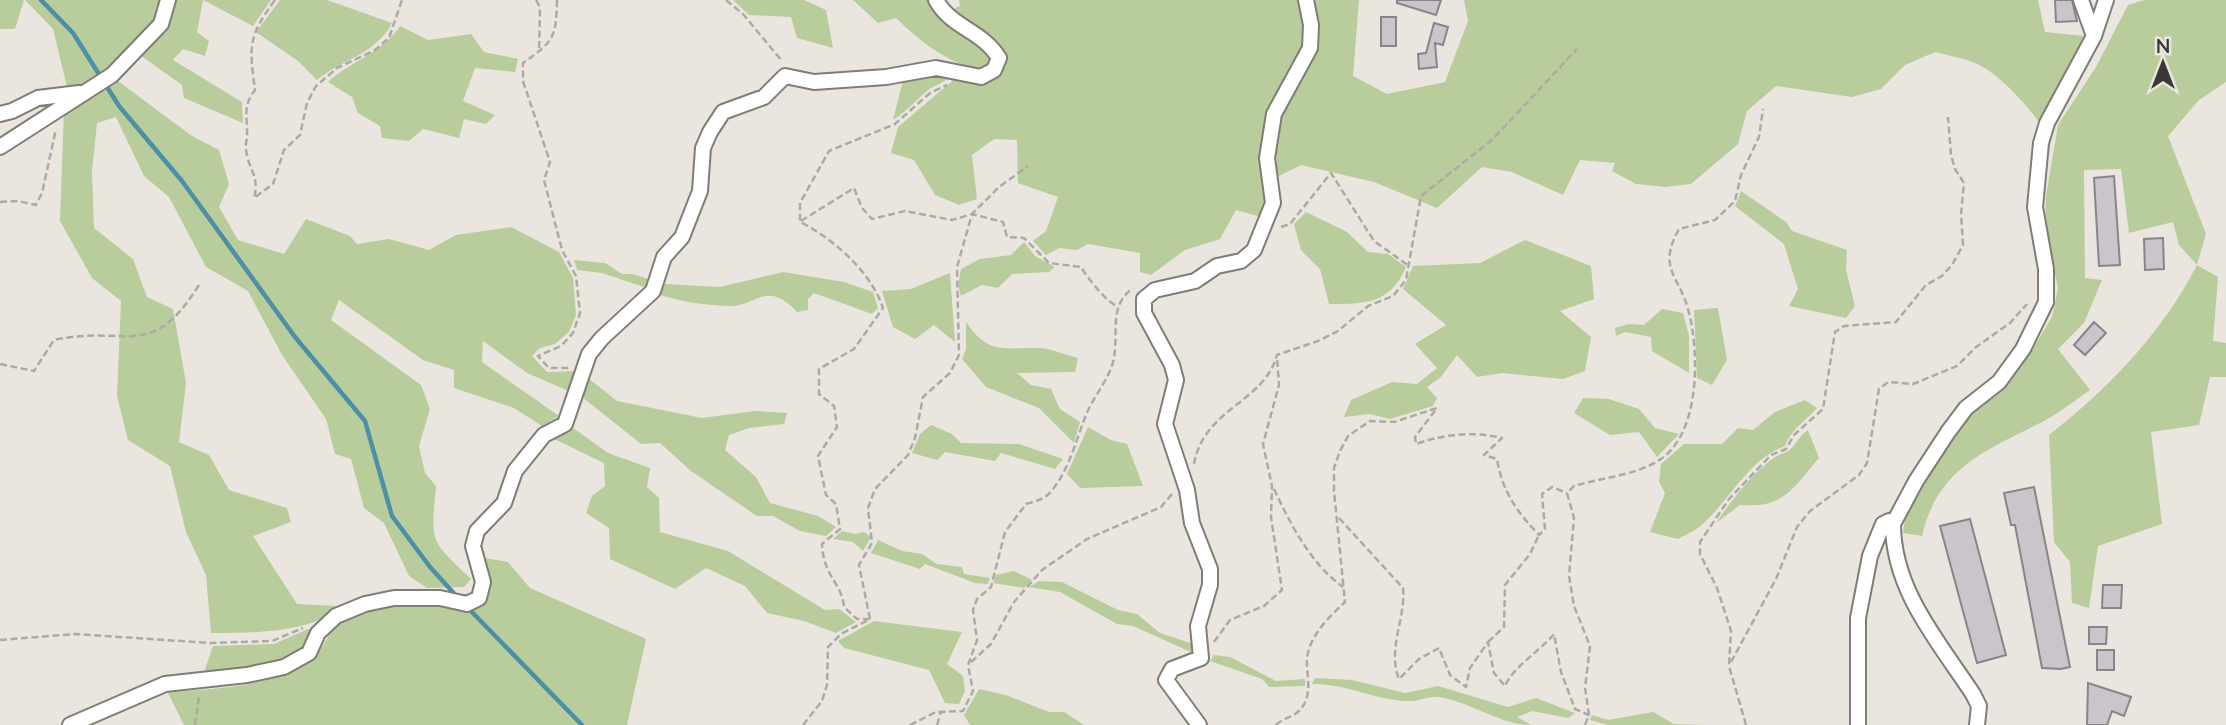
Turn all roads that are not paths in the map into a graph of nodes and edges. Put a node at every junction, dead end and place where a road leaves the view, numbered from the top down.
1 (168, 0) edge
2 (936, 0) edge
3 (1306, 0) edge
4 (2081, 0) edge
5 (2106, 0) edge
6 (2094, 36) junction
7 (81, 93) junction
8 (0, 114) edge
9 (0, 147) edge
10 (1893, 524) junction
11 (70, 725) edge
12 (1199, 725) edge
13 (1858, 725) edge
14 (1978, 725) edge

1 - 7 street
2 - 11 street
3 - 12 street
4 - 6 street
5 - 6 street
6 - 10 street
7 - 8 street
7 - 9 street
10 - 13 street
10 - 14 street

